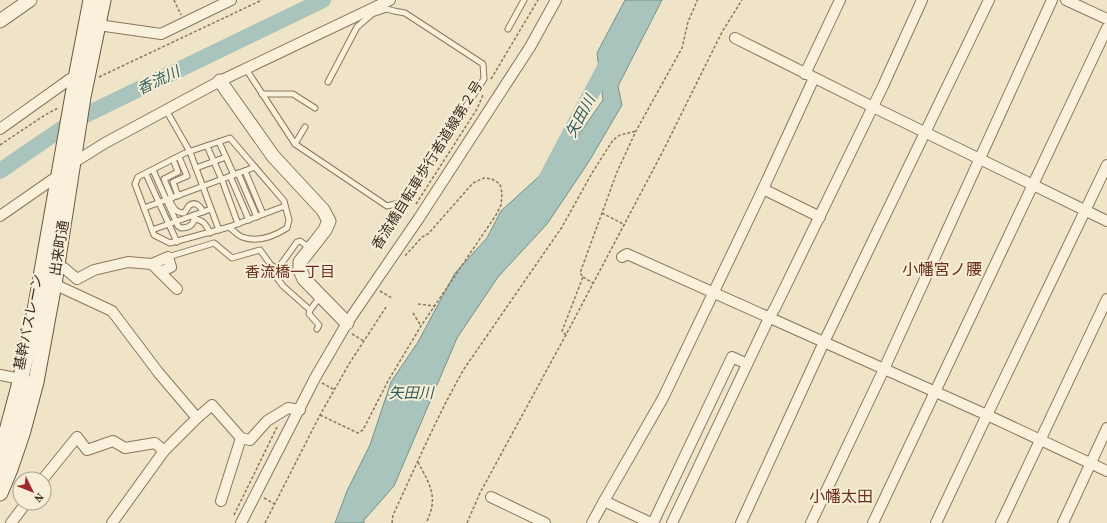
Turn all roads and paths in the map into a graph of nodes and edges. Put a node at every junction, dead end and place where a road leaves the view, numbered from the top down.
1 (30, 0) edge
2 (91, 0) edge
3 (103, 0) edge
4 (174, 0) edge
5 (231, 0) edge
6 (262, 0) edge
7 (390, 0) edge
8 (524, 0) edge
9 (538, 0) edge
10 (556, 0) edge
11 (697, 0) edge
12 (742, 0) edge
13 (840, 0) edge
14 (922, 0) edge
15 (989, 0) edge
16 (1052, 0) edge
17 (1066, 0) edge
18 (183, 18) dead end
19 (350, 19) junction
20 (1107, 19) edge
21 (0, 21) edge
22 (98, 25) junction
23 (357, 27) junction
24 (1107, 28) edge
25 (508, 29) dead end
26 (735, 38) dead end
27 (246, 69) junction
28 (810, 76) junction
29 (220, 81) junction
30 (328, 82) dead end
31 (490, 82) dead end
32 (78, 93) junction
33 (262, 94) junction
34 (483, 94) dead end
35 (873, 107) junction
36 (315, 108) dead end
37 (166, 110) junction
38 (305, 127) dead end
39 (0, 129) edge
40 (636, 131) junction
41 (924, 132) junction
42 (218, 142) junction
43 (295, 144) junction
44 (0, 145) edge
45 (207, 146) junction
46 (190, 152) junction
47 (226, 157) junction
48 (70, 158) junction
49 (176, 158) junction
50 (980, 159) junction
51 (213, 162) junction
52 (1107, 166) edge
53 (255, 167) junction
54 (196, 168) junction
55 (153, 170) junction
56 (245, 171) junction
57 (59, 174) junction
58 (146, 174) junction
59 (234, 175) junction
60 (222, 180) junction
61 (1033, 184) junction
62 (203, 187) junction
63 (763, 188) junction
64 (178, 196) junction
65 (169, 199) junction
66 (250, 199) junction
67 (241, 202) junction
68 (159, 203) junction
69 (231, 205) junction
70 (286, 206) junction
71 (144, 208) junction
72 (211, 209) junction
73 (412, 209) dead end
74 (1085, 210) junction
75 (203, 212) junction
76 (602, 213) junction
77 (263, 214) junction
78 (185, 215) junction
79 (0, 216) edge
80 (194, 217) junction
81 (257, 217) junction
82 (820, 217) junction
83 (249, 220) junction
84 (1107, 221) edge
85 (176, 222) junction
86 (169, 224) junction
87 (238, 224) junction
88 (625, 225) junction
89 (62, 226) junction
90 (188, 228) junction
91 (229, 228) junction
92 (152, 230) junction
93 (219, 230) junction
94 (210, 233) junction
95 (192, 238) junction
96 (177, 242) junction
97 (311, 248) junction
98 (168, 257) junction
99 (622, 257) dead end
100 (401, 261) dead end
101 (152, 264) junction
102 (56, 266) junction
103 (277, 270) junction
104 (160, 272) junction
105 (583, 277) junction
106 (594, 283) junction
107 (54, 284) junction
108 (177, 289) dead end
109 (378, 289) dead end
110 (713, 293) junction
111 (320, 296) junction
112 (392, 298) dead end
113 (1107, 299) edge
114 (418, 304) dead end
115 (386, 306) dead end
116 (434, 306) junction
117 (310, 310) junction
118 (413, 313) dead end
119 (769, 318) junction
120 (346, 326) junction
121 (421, 326) junction
122 (317, 329) dead end
123 (566, 335) junction
124 (364, 341) junction
125 (824, 342) junction
126 (748, 364) junction
127 (884, 369) junction
128 (0, 375) edge
129 (315, 378) junction
130 (28, 380) junction
131 (335, 390) junction
132 (935, 392) junction
133 (300, 410) junction
134 (320, 415) junction
135 (987, 415) junction
136 (198, 418) junction
137 (1107, 428) edge
138 (241, 438) junction
139 (1040, 440) junction
140 (164, 451) junction
141 (0, 456) edge
142 (418, 461) junction
143 (1090, 464) junction
144 (0, 470) edge
145 (50, 471) edge
146 (1107, 471) edge
147 (0, 493) edge
148 (256, 494) junction
149 (491, 498) dead end
150 (221, 501) dead end
151 (604, 501) junction
152 (275, 504) junction
153 (20, 511) edge
154 (539, 522) edge
155 (11, 523) edge
156 (112, 523) edge
157 (241, 523) edge
158 (266, 523) edge
159 (392, 523) edge
160 (426, 523) edge
161 (467, 523) edge
162 (592, 523) edge
163 (652, 523) edge
164 (672, 523) edge
165 (741, 523) edge
166 (811, 523) edge
167 (873, 523) edge
168 (936, 523) edge
169 (1001, 523) edge
170 (1063, 523) edge

1 - 21 street
2 - 32 main road, 出来町通
3 - 22 main road, 出来町通
4 - 18 path
5 - 22 street
6 - 32 path
7 - 19 street
8 - 25 lane
9 - 31 path, 香流橋自転車歩行者道線第２号
10 - 120 street
11 - 40 path
12 - 88 path
13 - 28 street
14 - 35 street
15 - 41 street
16 - 50 street
17 - 20 street
19 - 23 lane
19 - 27 street
22 - 32 main road, 出来町通
23 - 30 lane
23 - 43 lane
24 - 61 street
26 - 28 street
27 - 29 street
27 - 33 lane
28 - 35 street
28 - 63 street
29 - 37 street
29 - 97 street
32 - 39 street
32 - 44 path
32 - 48 main road, 出来町通
33 - 36 lane
33 - 43 lane
34 - 73 path, 香流橋自転車歩行者道線第２号
35 - 41 street
35 - 82 street
37 - 46 lane
37 - 48 street
38 - 43 lane
40 - 76 path
40 - 142 path
41 - 50 street
41 - 125 street
42 - 45 lane
42 - 47 lane
42 - 53 lane
45 - 46 lane
45 - 51 lane
46 - 49 lane
46 - 54 lane
47 - 51 lane
47 - 59 lane
48 - 57 main road, 出来町通
48 - 89 main road, 出来町通
49 - 55 lane
49 - 64 lane
49 - 65 lane
50 - 61 street
50 - 127 street
51 - 54 lane
51 - 60 lane
52 - 74 street
53 - 56 lane
53 - 70 lane
54 - 62 lane
55 - 58 lane
55 - 65 lane
56 - 59 lane
56 - 77 lane
57 - 79 street
57 - 130 main road, 出来町通
58 - 68 lane
58 - 71 lane
59 - 60 lane
59 - 66 lane
59 - 67 lane
60 - 62 lane
60 - 69 lane
61 - 74 street
61 - 132 street
62 - 64 lane
62 - 72 lane
63 - 82 street
63 - 110 street
64 - 65 lane
65 - 68 lane
65 - 78 lane
65 - 85 lane
66 - 67 lane
66 - 81 lane
67 - 69 lane
67 - 83 lane
68 - 71 lane
68 - 86 lane
69 - 87 lane
70 - 77 lane
70 - 91 lane
71 - 92 lane
72 - 75 lane
72 - 93 lane
74 - 84 street
74 - 135 street
75 - 78 lane
75 - 80 lane
76 - 88 path
76 - 105 path
77 - 81 lane
78 - 80 lane
78 - 85 lane
80 - 90 lane
80 - 94 lane
81 - 83 lane
82 - 119 street
83 - 87 lane
85 - 86 lane
85 - 90 lane
86 - 92 lane
86 - 96 lane
87 - 91 lane
88 - 106 path
89 - 102 main road, 出来町通
89 - 130 street, 基幹バスレーン
90 - 95 lane
91 - 93 lane
92 - 96 lane
93 - 94 lane
94 - 95 lane
95 - 96 lane
97 - 103 lane
97 - 111 street
98 - 101 street
98 - 103 lane
98 - 104 street
99 - 110 street
100 - 116 path
101 - 102 street
101 - 104 street
102 - 107 main road, 出来町通
103 - 117 lane
104 - 108 street
105 - 106 path
105 - 123 path
106 - 123 path
107 - 130 main road, 出来町通
107 - 136 street
109 - 112 path
110 - 119 street
110 - 151 street
111 - 117 lane
111 - 120 street
113 - 139 street
114 - 116 path
115 - 124 path
116 - 121 path
117 - 122 lane
118 - 121 path
119 - 125 street
119 - 126 street
120 - 124 path
120 - 129 street
121 - 134 path
123 - 161 path
124 - 131 path
125 - 127 street
125 - 165 street
126 - 163 street
126 - 164 street
127 - 132 street
127 - 166 street
128 - 130 street
129 - 131 path
129 - 133 street
130 - 141 main road, 出来町通
130 - 144 street, 基幹バスレーン
130 - 147 main road, 出来町通
131 - 134 path
132 - 135 street
132 - 167 street
133 - 138 street
133 - 148 street
134 - 152 path
135 - 139 street
135 - 168 street
136 - 138 street
136 - 140 street
137 - 143 street
138 - 150 street
139 - 143 street
139 - 169 street
140 - 145 street
140 - 156 street
142 - 159 path
142 - 160 path
143 - 146 street
143 - 170 street
148 - 152 path
148 - 157 street
149 - 154 street
151 - 162 street
151 - 163 street
152 - 158 path
153 - 155 street

